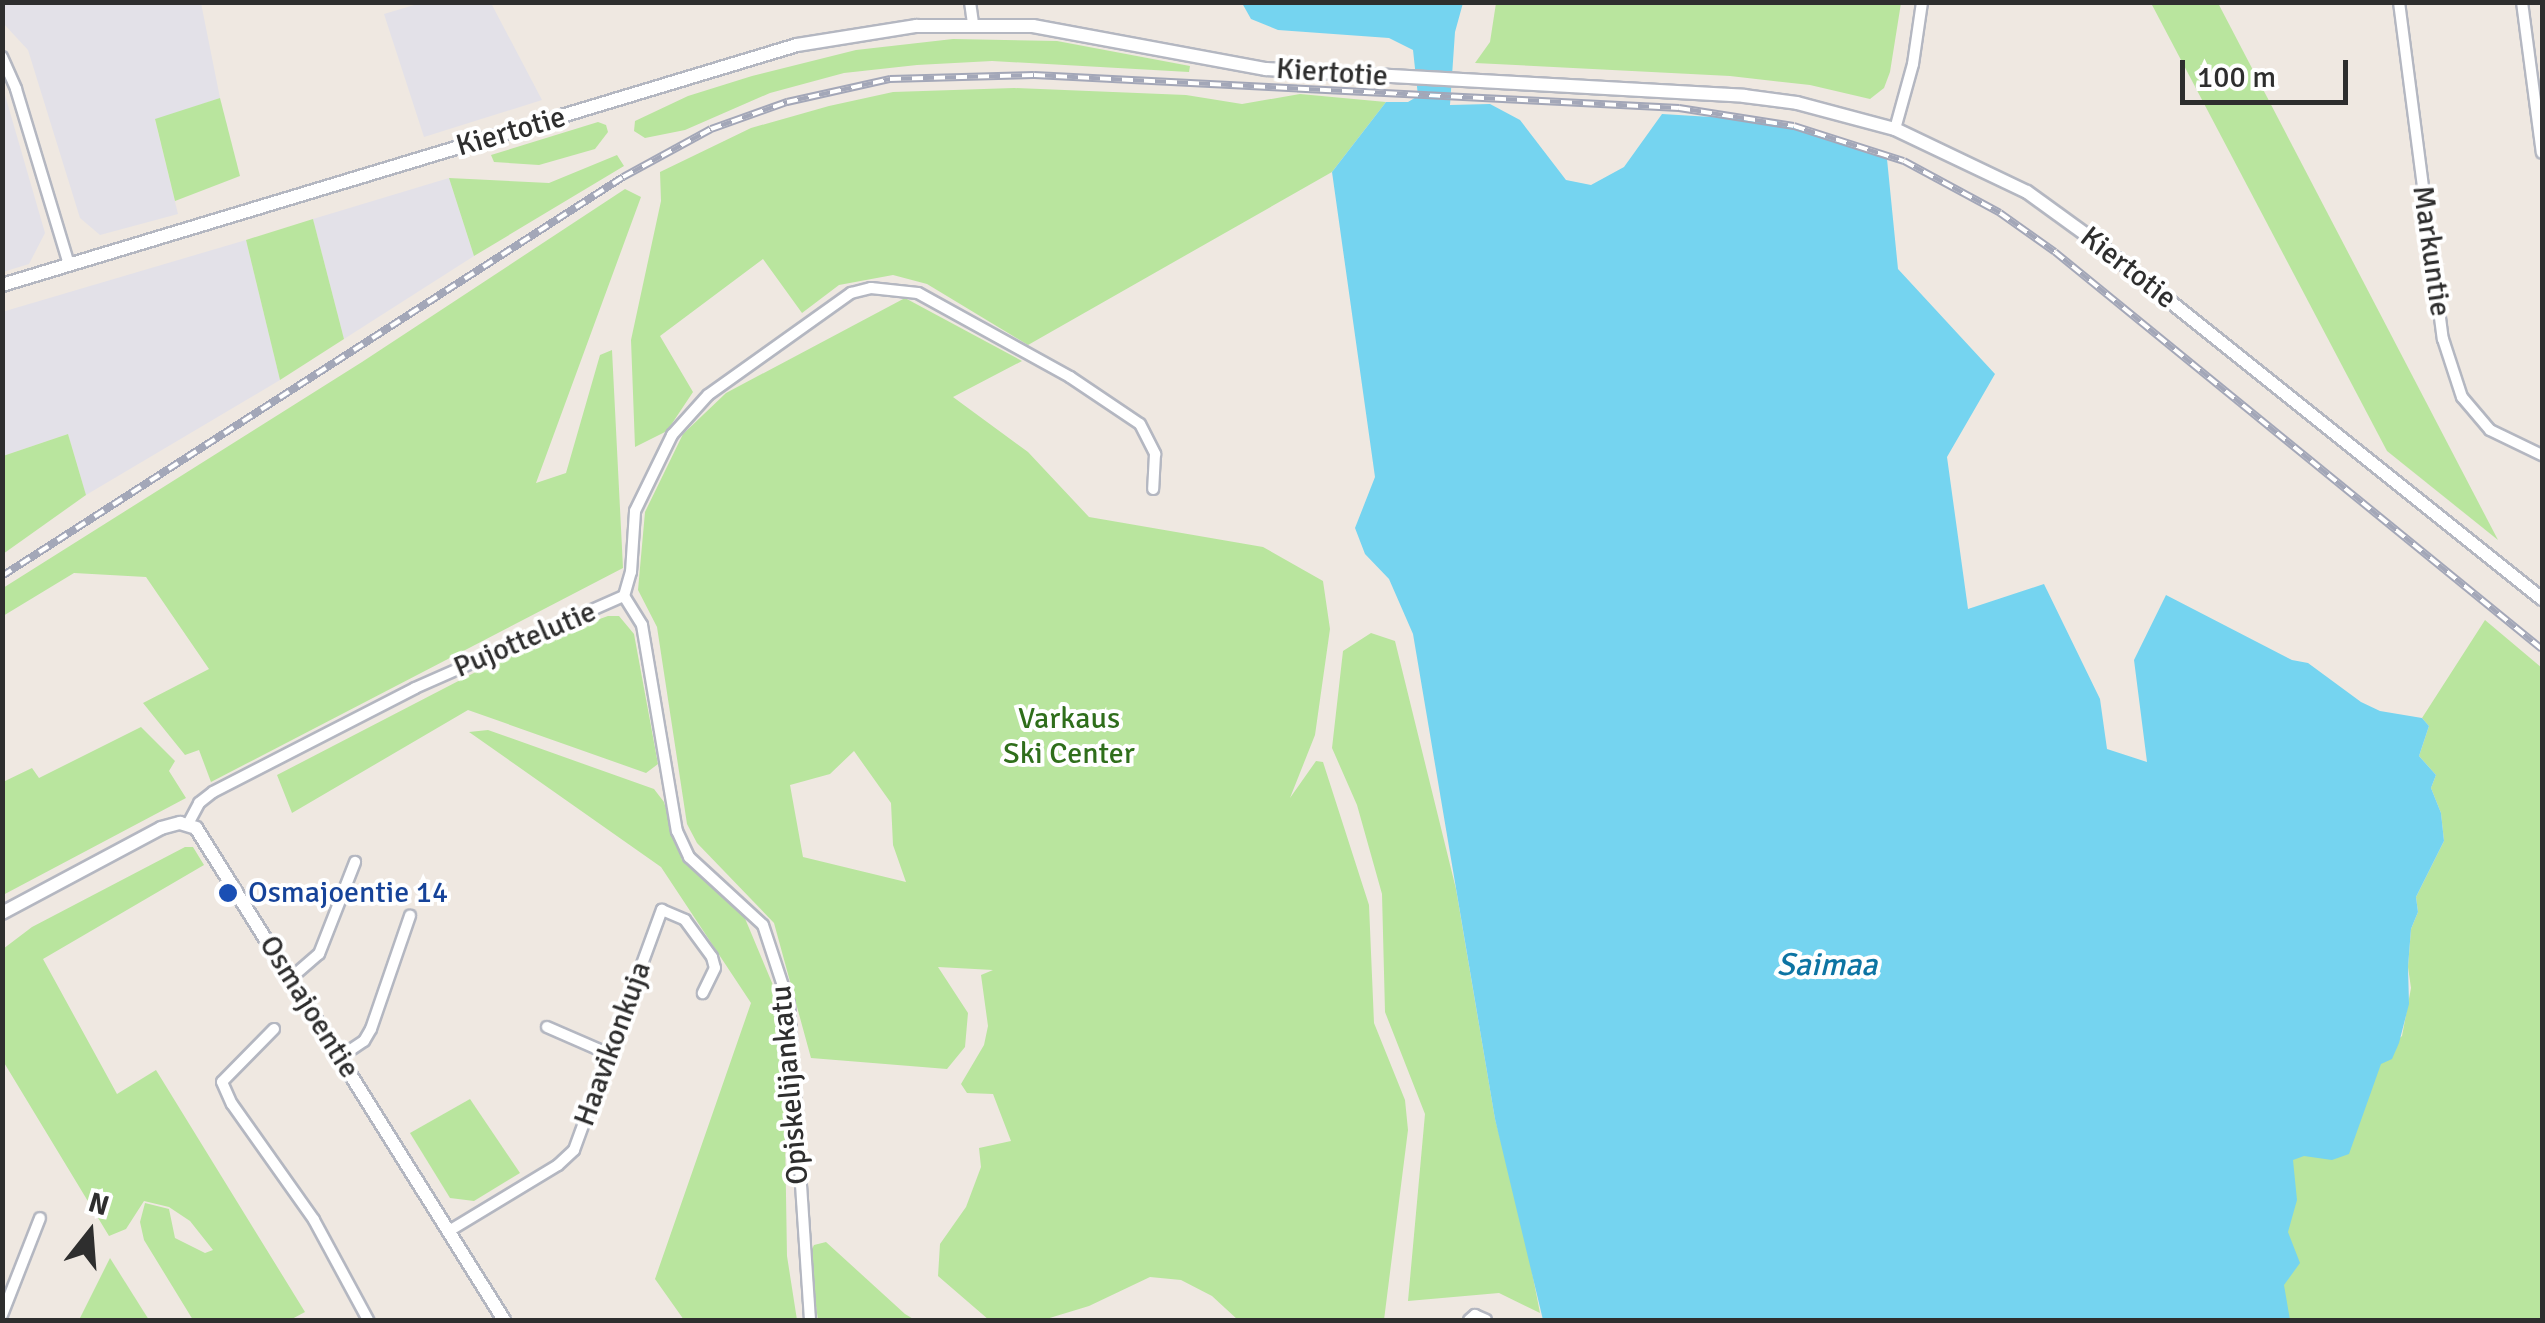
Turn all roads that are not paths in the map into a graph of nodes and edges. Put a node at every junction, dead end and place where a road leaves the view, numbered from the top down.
1 (970, 2) edge
2 (1922, 2) edge
3 (2399, 2) edge
4 (2522, 2) edge
5 (973, 23) junction
6 (2, 57) edge
7 (1895, 128) junction
8 (2542, 154) edge
9 (69, 265) junction
10 (2, 285) edge
11 (2542, 455) edge
12 (1153, 488) dead end
13 (624, 596) junction
14 (2542, 599) edge
15 (188, 824) junction
16 (355, 862) dead end
17 (2, 913) edge
18 (410, 916) dead end
19 (291, 978) junction
20 (704, 993) dead end
21 (547, 1027) dead end
22 (274, 1029) dead end
23 (609, 1054) junction
24 (340, 1057) junction
25 (40, 1218) dead end
26 (449, 1231) junction
27 (2, 1315) edge
28 (368, 1320) edge
29 (504, 1320) edge
30 (810, 1320) edge
31 (1470, 1320) edge
32 (1486, 1320) edge

1 - 5 street
2 - 7 street
3 - 11 street, Markuntie
4 - 8 street
5 - 7 street, Kiertotie
5 - 9 street, Kiertotie
6 - 9 street
7 - 14 street, Kiertotie
9 - 10 street, Kiertotie
12 - 13 street, Pujottelutie
13 - 15 street, Pujottelutie
13 - 30 street, Opiskelijankatu
15 - 17 street
15 - 19 street, Osmajoentie
16 - 19 street
18 - 24 street
19 - 24 street, Osmajoentie
20 - 23 street, Haavikonkuja
21 - 23 street
22 - 28 street
23 - 26 street, Haavikonkuja
24 - 26 street, Osmajoentie
25 - 27 street
26 - 29 street, Osmajoentie
31 - 32 street

